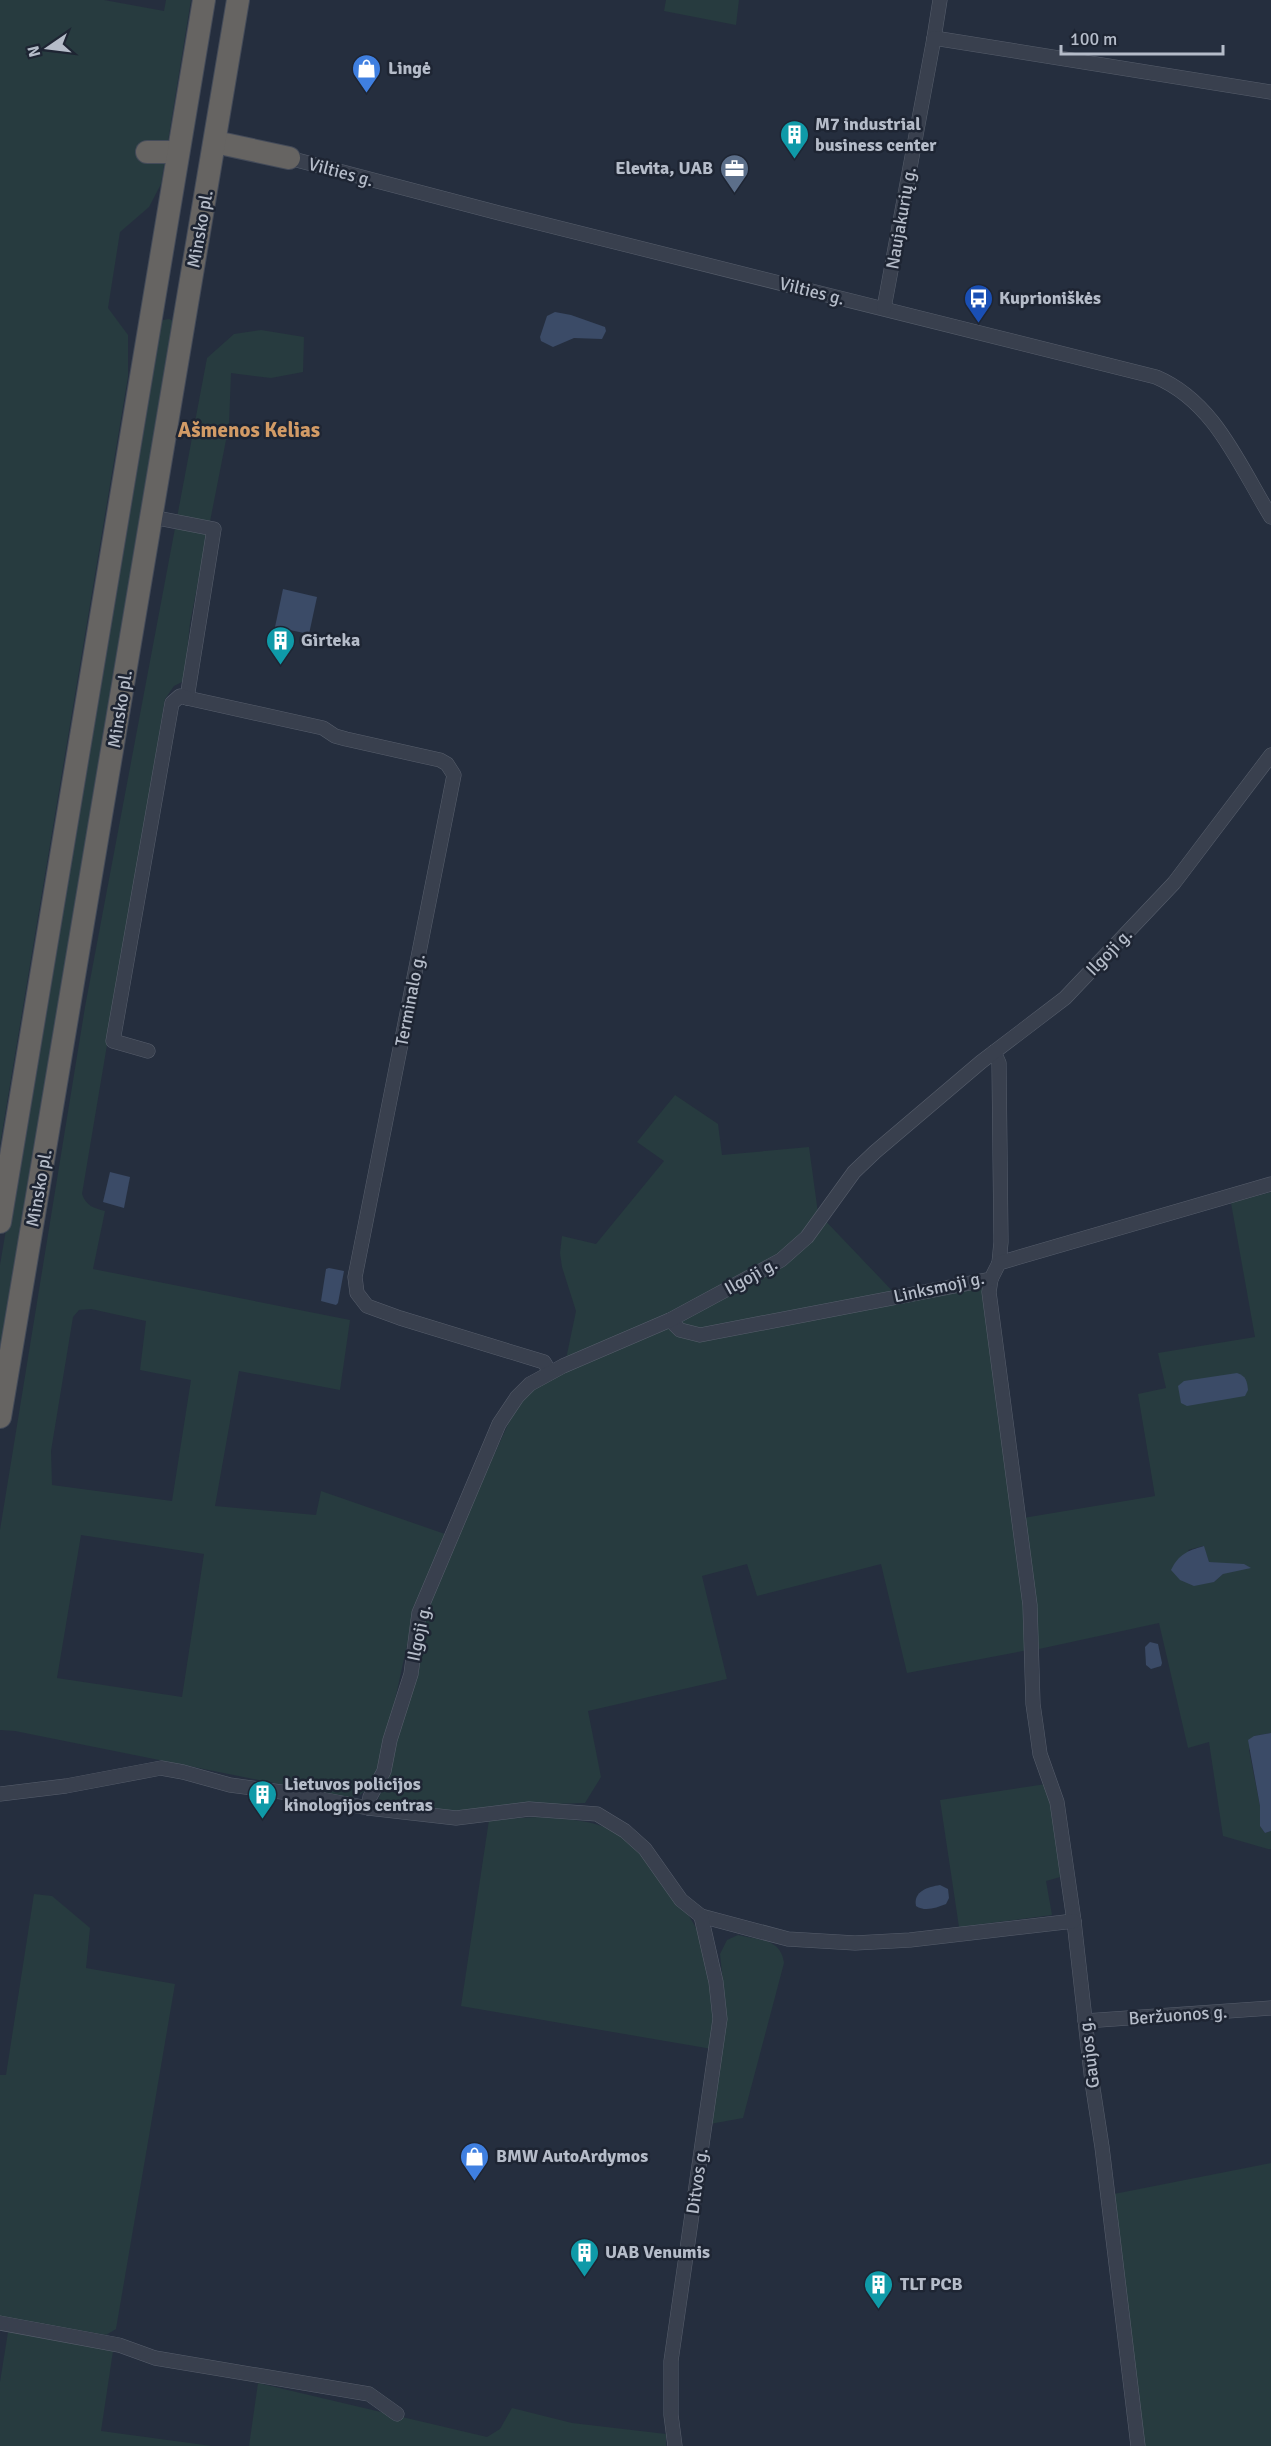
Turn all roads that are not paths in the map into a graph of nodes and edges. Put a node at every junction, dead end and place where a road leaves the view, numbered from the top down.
1 (204, 0) edge
2 (238, 0) edge
3 (940, 0) edge
4 (934, 38) junction
5 (1271, 92) edge
6 (215, 142) junction
7 (147, 152) dead end
8 (178, 152) junction
9 (290, 158) joint
10 (174, 184) junction
11 (884, 308) junction
12 (185, 316) junction
13 (152, 516) junction
14 (1271, 517) edge
15 (187, 698) junction
16 (1271, 755) edge
17 (148, 1051) dead end
18 (994, 1052) junction
19 (1271, 1184) edge
20 (0, 1221) edge
21 (999, 1263) junction
22 (991, 1279) junction
23 (670, 1320) junction
24 (550, 1372) junction
25 (0, 1417) edge
26 (0, 1794) edge
27 (368, 1808) junction
28 (701, 1916) junction
29 (1074, 1921) junction
30 (1271, 2008) edge
31 (1085, 2021) junction
32 (0, 2323) edge
33 (397, 2414) dead end
34 (675, 2446) edge
35 (1138, 2446) edge

1 - 8 highway, Minsko pl.
2 - 6 highway, Minsko pl.
3 - 4 street, Naujakurių g.
4 - 5 street
4 - 11 street, Naujakurių g.
6 - 9 highway
6 - 12 highway, Minsko pl.
7 - 8 highway
8 - 10 highway, Minsko pl.
9 - 11 street, Vilties g.
10 - 12 highway
10 - 20 highway, Minsko pl.
11 - 14 street, Vilties g.
12 - 13 highway, Minsko pl.
13 - 15 street
13 - 25 highway, Minsko pl.
15 - 17 street
15 - 24 street, Terminalo g.
16 - 18 street, Ilgoji g.
18 - 21 street
18 - 23 street, Ilgoji g.
19 - 21 street, Linksmoji g.
21 - 22 street, Linksmoji g.
22 - 23 street, Linksmoji g.
22 - 29 street, Gaujos g.
23 - 24 street, Ilgoji g.
24 - 27 street, Ilgoji g.
26 - 27 street
27 - 28 street
28 - 29 street
28 - 34 street, Ditvos g.
29 - 31 street, Gaujos g.
30 - 31 street, Beržuonos g.
31 - 35 street, Gaujos g.
32 - 33 street

